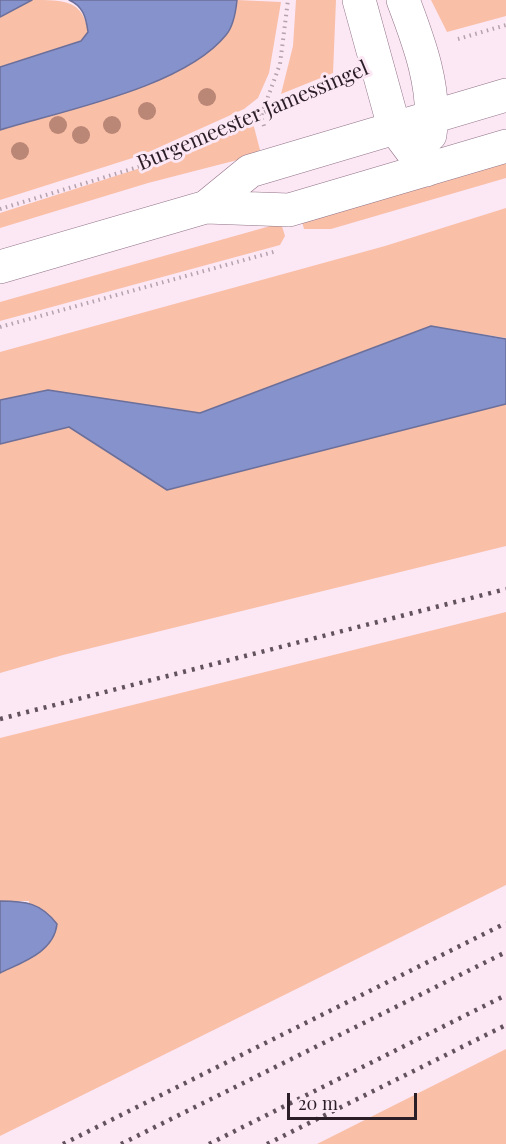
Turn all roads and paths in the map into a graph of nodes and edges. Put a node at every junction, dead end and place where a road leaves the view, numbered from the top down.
1 (359, 0) edge
2 (403, 0) edge
3 (506, 25) edge
4 (421, 49) junction
5 (375, 63) junction
6 (506, 95) edge
7 (433, 115) junction
8 (394, 127) junction
9 (506, 146) edge
10 (426, 170) junction
11 (206, 207) junction
12 (0, 209) edge
13 (287, 248) dead end
14 (0, 267) edge
15 (0, 327) edge

1 - 5 main road
2 - 4 main road
3 - 4 path
4 - 7 main road
5 - 8 main road
5 - 12 path, Burgemeester Jamessingel
6 - 7 main road
7 - 8 main road
7 - 10 main road
8 - 10 main road
8 - 11 main road
9 - 10 main road
10 - 11 main road
11 - 14 main road
13 - 15 path

